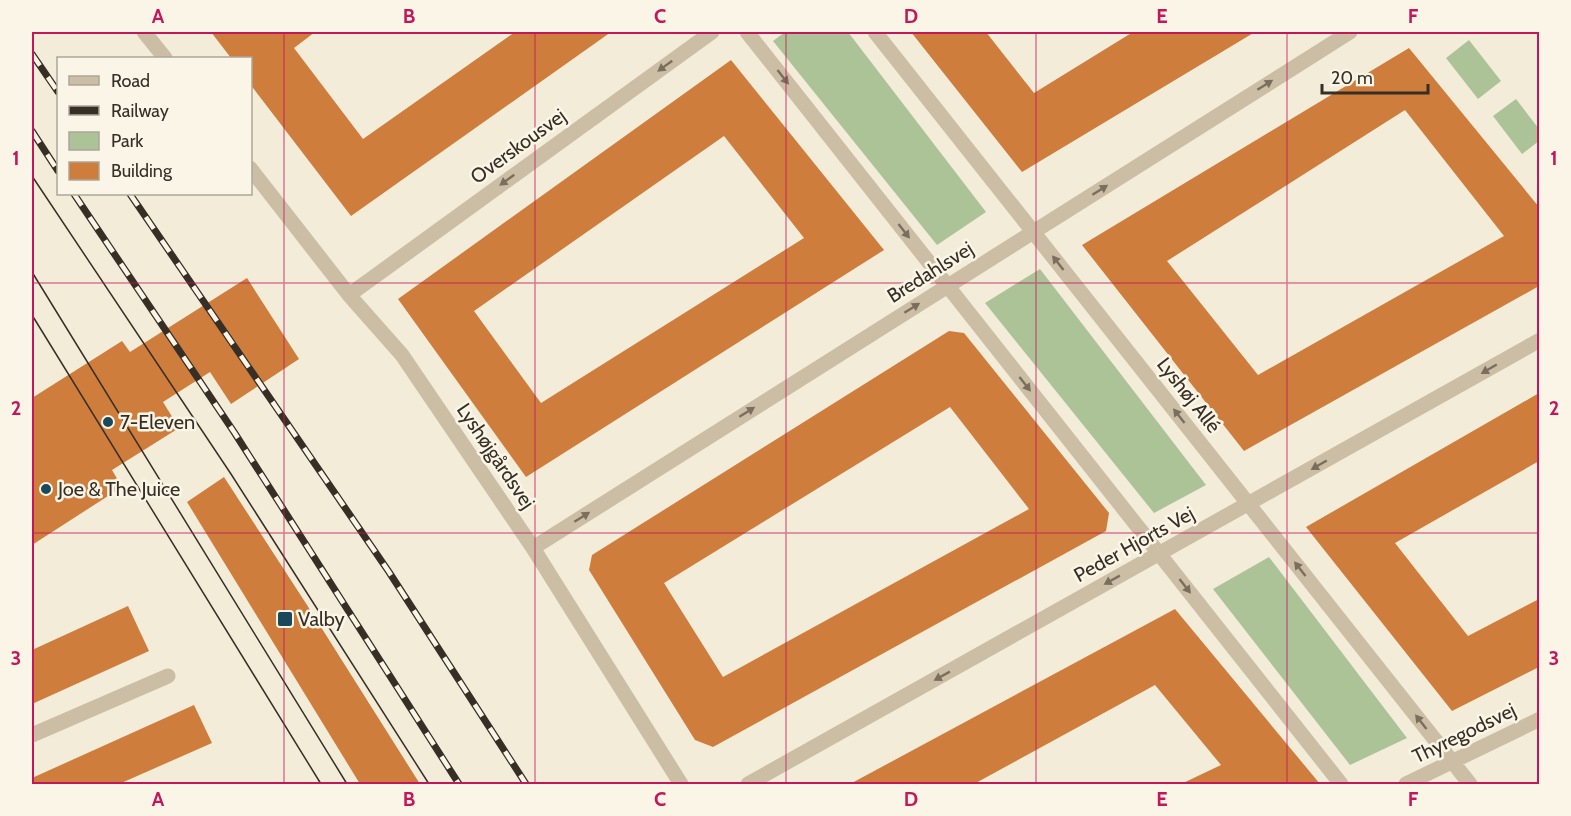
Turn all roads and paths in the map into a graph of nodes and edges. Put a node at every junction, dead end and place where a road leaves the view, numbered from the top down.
1 (712, 32) edge
2 (747, 32) edge
3 (875, 32) edge
4 (1350, 32) edge
5 (153, 35) edge
6 (164, 57) edge
7 (252, 171) edge
8 (1033, 232) junction
9 (947, 286) junction
10 (349, 295) junction
11 (1539, 340) edge
12 (1249, 505) junction
13 (533, 548) junction
14 (1159, 554) junction
15 (168, 676) dead end
16 (1539, 719) edge
17 (32, 735) edge
18 (1453, 763) junction
19 (681, 784) edge
20 (748, 784) edge
21 (1341, 784) edge
22 (1407, 784) edge
23 (1470, 784) edge

1 -> 10 street, Overskousvej
2 -> 9 street
3 - 8 street, Lyshøj Allé
8 -> 4 street, Bredahlsvej
5 - 6 street
7 - 10 street, Lyshøjgårdsvej
8 - 9 street, Bredahlsvej
12 -> 8 street, Lyshøj Allé
13 -> 9 street, Bredahlsvej
9 -> 14 street
10 - 13 street, Lyshøjgårdsvej
11 -> 12 street, Peder Hjorts Vej
12 - 14 street, Peder Hjorts Vej
18 -> 12 street, Lyshøj Allé
13 - 19 street, Lyshøjgårdsvej
14 -> 20 street, Peder Hjorts Vej
14 -> 21 street
15 - 17 street
16 - 18 street, Thyregodsvej
18 - 22 street, Thyregodsvej
18 - 23 street, Lyshøj Allé

